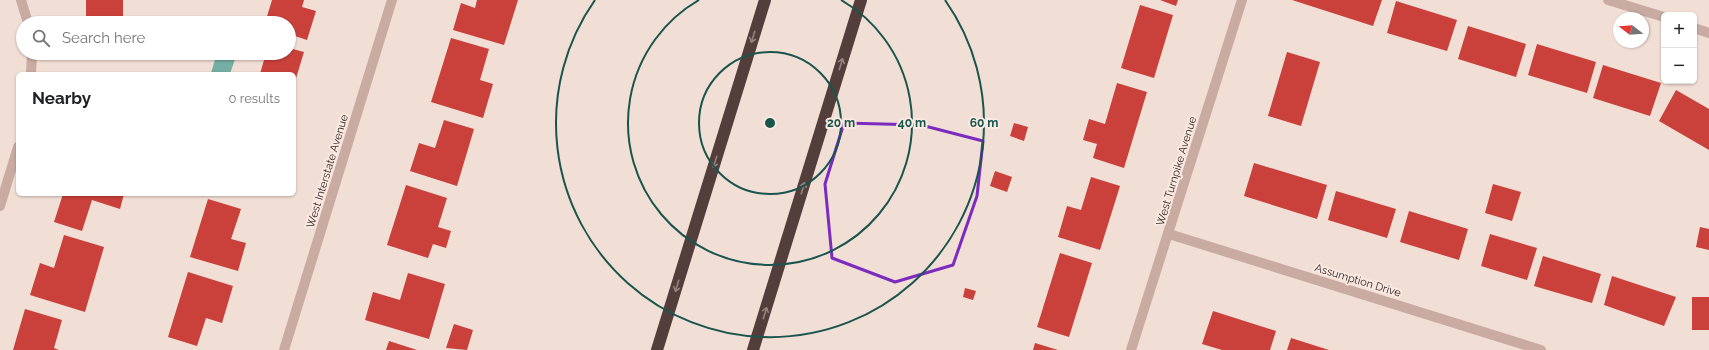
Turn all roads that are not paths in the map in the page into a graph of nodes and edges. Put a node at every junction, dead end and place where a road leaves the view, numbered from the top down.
1 (21, 0) edge
2 (392, 0) edge
3 (764, 0) edge
4 (860, 0) edge
5 (1242, 0) edge
6 (1608, 0) edge
7 (26, 16) edge
8 (1661, 16) edge
9 (1697, 29) edge
10 (1709, 34) edge
11 (32, 60) edge
12 (31, 72) edge
13 (16, 154) edge
14 (0, 206) edge
15 (1169, 234) junction
16 (284, 350) edge
17 (657, 350) edge
18 (753, 350) edge
19 (1132, 350) edge
20 (1541, 350) edge

1 - 7 street
2 - 16 street, West Interstate Avenue
3 -> 17 highway
18 -> 4 highway
5 - 15 street, West Turnpike Avenue
6 - 8 street
9 - 10 street
11 - 12 street
13 - 14 street
15 - 19 street, West Turnpike Avenue
15 - 20 street, Assumption Drive

